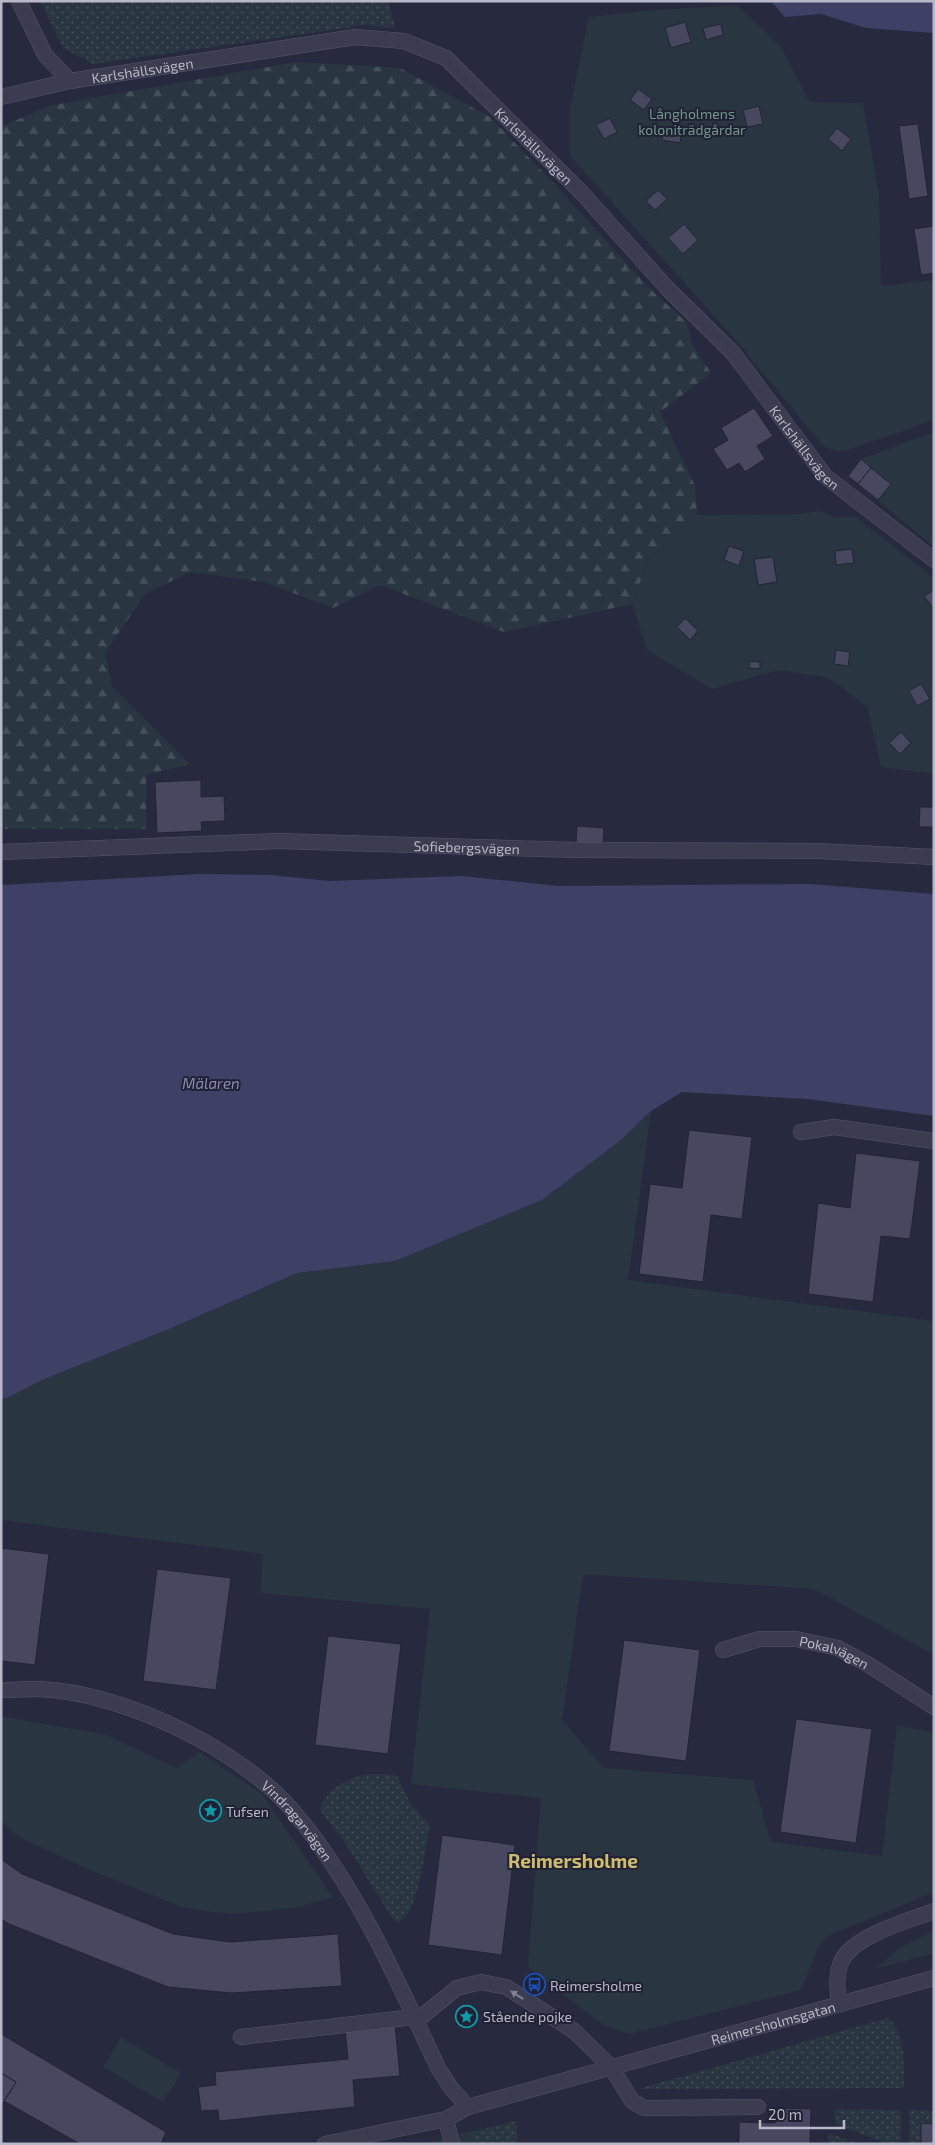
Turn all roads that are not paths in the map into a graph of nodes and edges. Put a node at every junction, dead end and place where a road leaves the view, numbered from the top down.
1 (18, 1) edge
2 (70, 81) junction
3 (1, 97) edge
4 (934, 560) edge
5 (1, 852) edge
6 (934, 858) edge
7 (801, 1132) dead end
8 (934, 1141) edge
9 (723, 1650) dead end
10 (1, 1690) edge
11 (934, 1707) edge
12 (934, 1911) edge
13 (934, 1978) edge
14 (838, 2004) junction
15 (415, 2019) junction
16 (241, 2037) dead end
17 (611, 2067) junction
18 (468, 2107) junction
19 (758, 2107) dead end
20 (446, 2119) junction
21 (325, 2144) edge
22 (452, 2144) edge

1 - 2 street
2 - 3 street, Karlshällsvägen
2 - 4 street, Karlshällsvägen
5 - 6 street, Sofiebergsvägen
7 - 8 street
9 - 11 street, Pokalvägen
10 - 15 street, Vindragarvägen
12 - 14 street
13 - 14 street, Reimersholmsgatan
14 - 17 street, Reimersholmsgatan
15 - 16 street
17 -> 15 street
15 - 18 street, Vindragarvägen
17 - 18 street, Reimersholmsgatan
17 - 19 street
18 - 20 street, Reimersholmsgatan
20 - 21 street, Reimersholmsgatan
20 - 22 street

